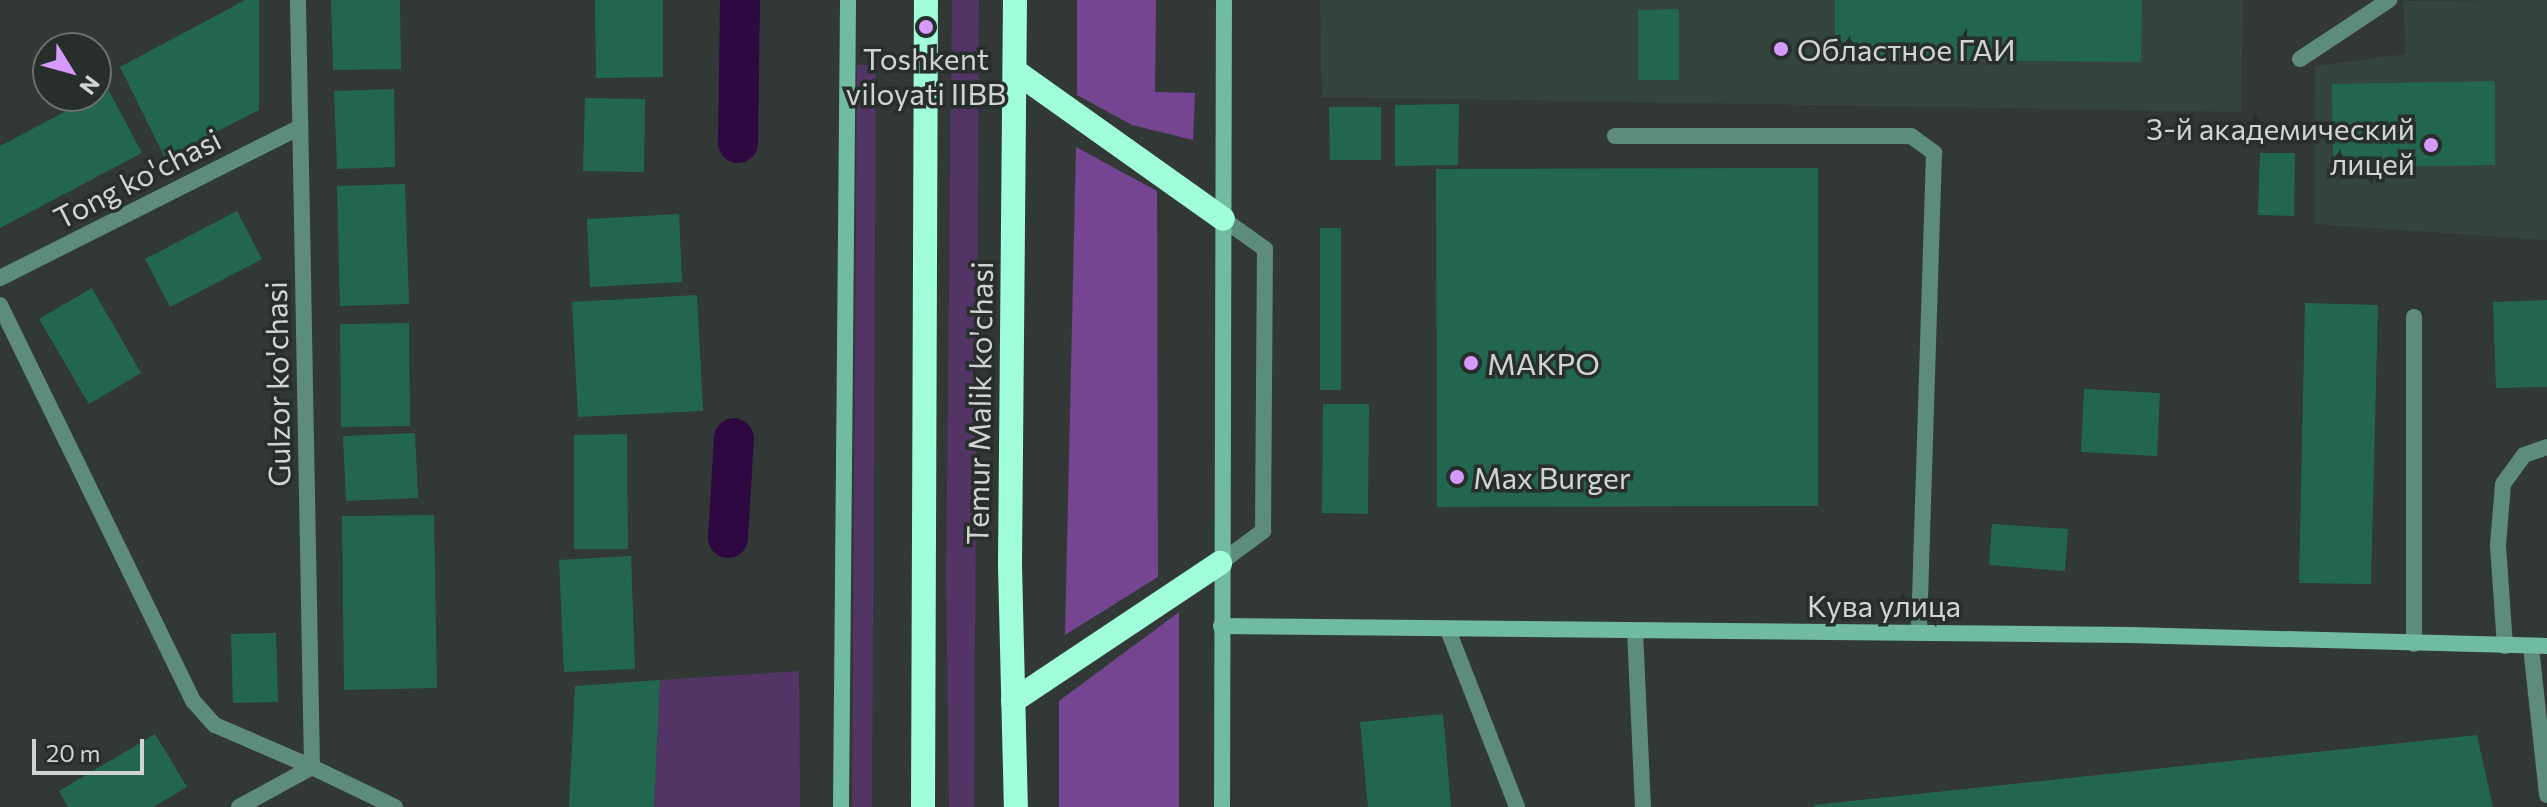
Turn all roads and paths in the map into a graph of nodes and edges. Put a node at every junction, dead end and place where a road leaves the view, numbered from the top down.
1 (298, 0) edge
2 (848, 0) edge
3 (926, 0) edge
4 (1015, 0) edge
5 (1224, 0) edge
6 (2389, 0) edge
7 (2300, 59) dead end
8 (1015, 71) junction
9 (300, 127) junction
10 (1615, 136) dead end
11 (1223, 219) junction
12 (0, 278) edge
13 (0, 305) edge
14 (2414, 317) dead end
15 (2547, 447) edge
16 (1220, 563) junction
17 (1221, 626) junction
18 (1448, 630) junction
19 (1635, 631) junction
20 (1919, 633) junction
21 (2414, 644) junction
22 (2505, 646) junction
23 (2539, 647) edge
24 (1013, 701) junction
25 (312, 767) junction
26 (2547, 795) edge
27 (239, 807) edge
28 (395, 807) edge
29 (841, 807) edge
30 (923, 807) edge
31 (1016, 807) edge
32 (1222, 807) edge
33 (1517, 807) edge
34 (1643, 807) edge

1 - 9 street, Gulzor ko'chasi
2 - 29 street
3 - 30 highway, Temur Malik ko'chasi
4 - 8 highway, Temur Malik ko'chasi
5 - 11 street
6 - 7 street
8 - 11 highway
8 - 24 highway, Temur Malik ko'chasi
9 - 12 street, Tong ko'chasi
9 - 25 street, Gulzor ko'chasi
10 - 20 street
11 - 16 street
11 - 16 street
13 - 25 street
14 - 21 street
15 - 22 street
16 - 17 street
16 - 24 highway
17 - 18 street, Кува улица
17 - 32 street
18 - 19 street, Кува улица
18 - 33 street
19 - 20 street, Кува улица
19 - 34 street
20 - 21 street, Кува улица
21 - 22 street, Кува улица
22 - 23 street, Кува улица
23 - 26 street
24 - 31 highway, Temur Malik ko'chasi
25 - 27 street
25 - 28 street

